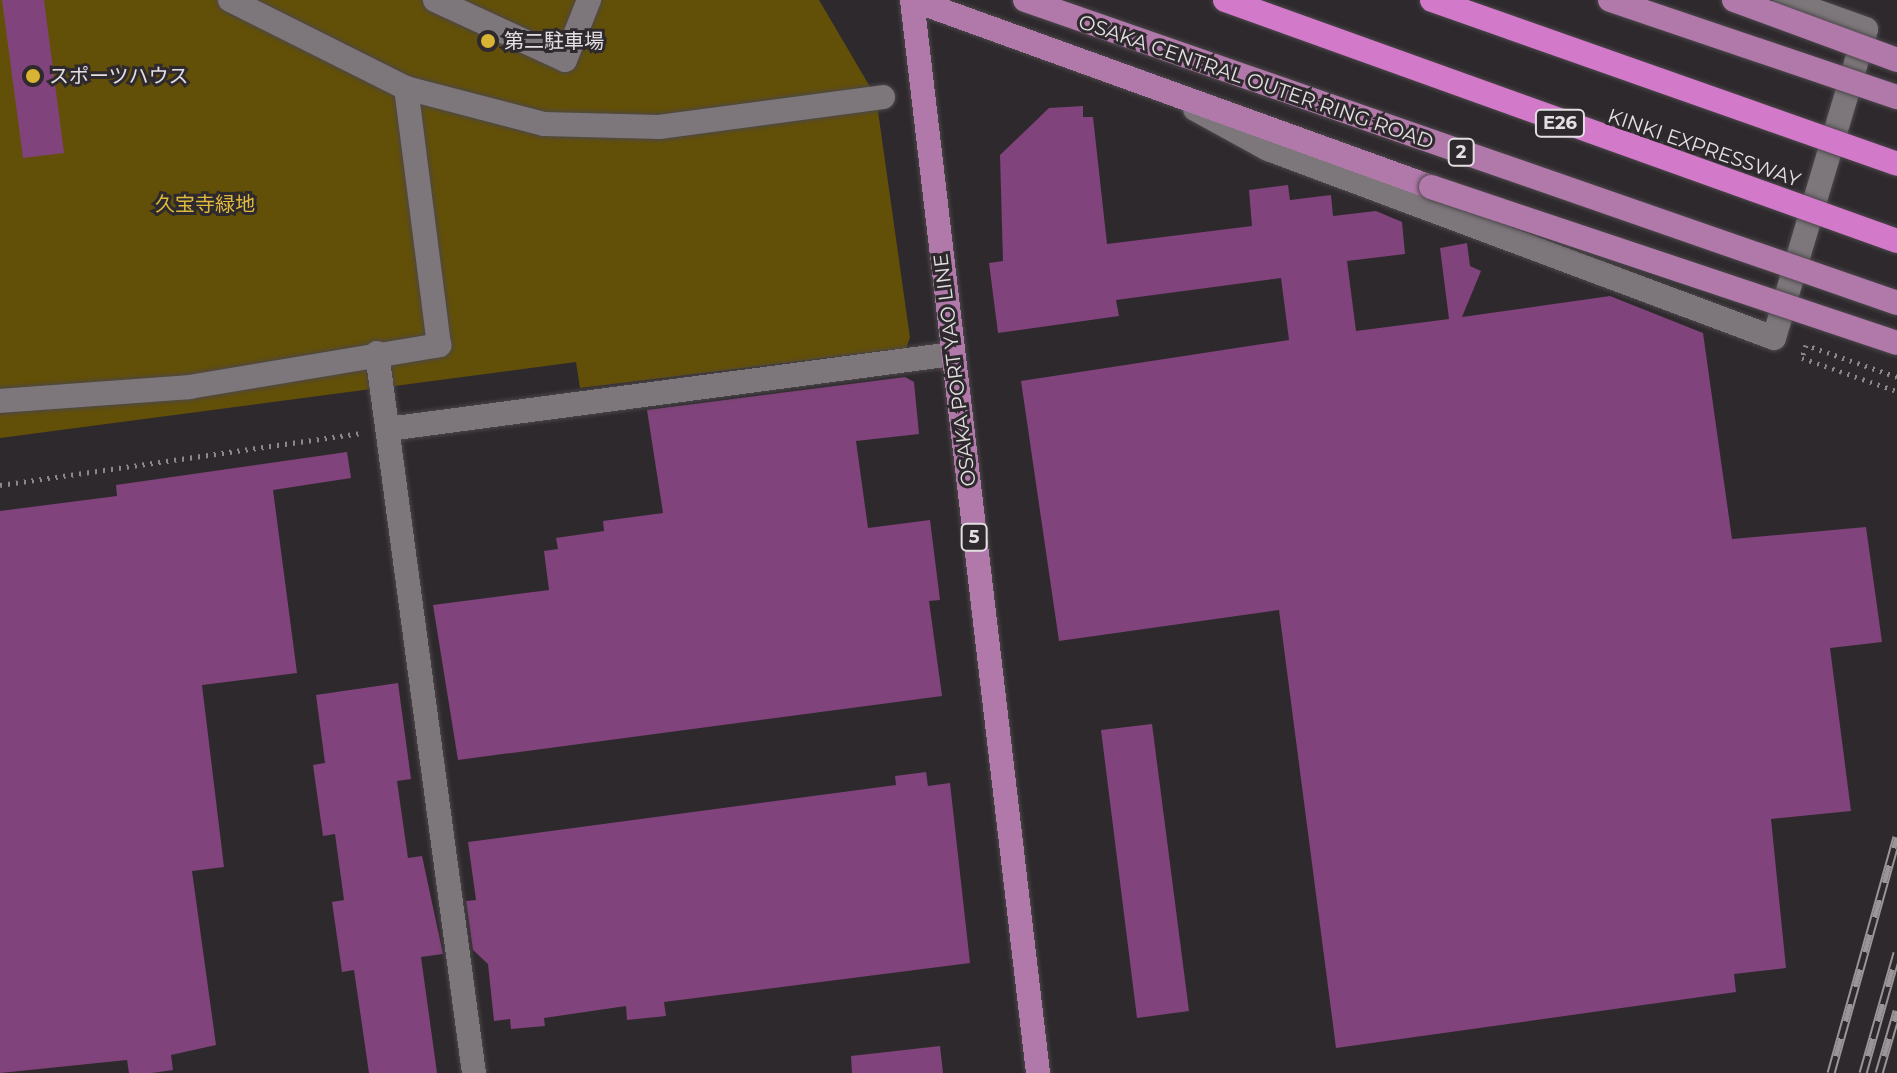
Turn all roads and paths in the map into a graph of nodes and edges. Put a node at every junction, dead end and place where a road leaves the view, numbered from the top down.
1 (230, 0) edge
2 (435, 0) edge
3 (589, 0) edge
4 (913, 0) edge
5 (1025, 0) edge
6 (1225, 0) edge
7 (1432, 0) edge
8 (1610, 0) edge
9 (1734, 0) edge
10 (1785, 0) edge
11 (1897, 60) edge
12 (1151, 85) junction
13 (406, 88) junction
14 (883, 97) dead end
15 (1897, 97) edge
16 (1897, 164) edge
17 (1897, 241) edge
18 (1897, 303) edge
19 (1897, 343) edge
20 (377, 353) junction
21 (952, 354) junction
22 (1897, 377) edge
23 (1897, 391) edge
24 (0, 401) edge
25 (388, 429) junction
26 (0, 485) edge
27 (474, 1073) edge
28 (1038, 1073) edge

1 - 13 street
2 - 3 street
4 - 12 main road, 2
4 - 21 main road, OSAKA PORT YAO LINE / 5
5 - 18 main road, OSAKA CENTRAL OUTER RING ROAD / 2, bridge
6 - 17 highway, KINKI EXPRESSWAY / E26, bridge
7 - 16 highway, bridge
8 - 15 main road, bridge
9 - 11 main road, bridge
10 - 12 street
12 - 19 main road, 2, bridge
13 - 14 street
13 - 20 street
20 - 24 street
20 - 25 street
21 - 25 street
21 - 28 main road, OSAKA PORT YAO LINE / 5
22 - 23 path
25 - 26 path
25 - 27 street

